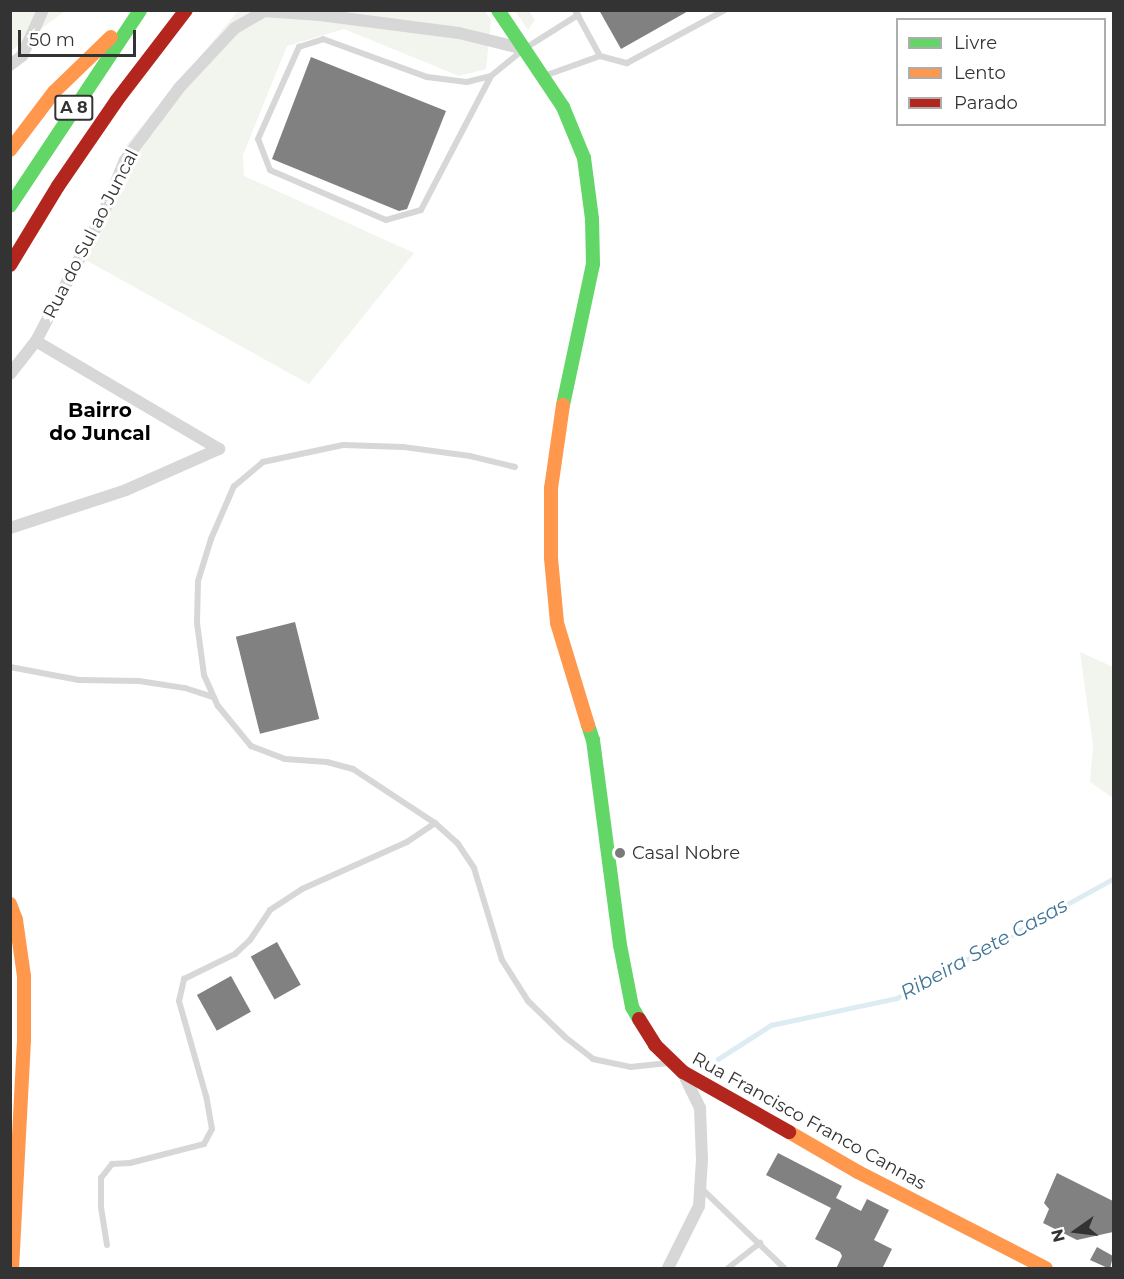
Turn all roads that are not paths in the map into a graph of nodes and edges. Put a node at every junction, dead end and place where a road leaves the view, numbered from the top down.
1 (43, 10) edge
2 (139, 10) edge
3 (186, 10) edge
4 (498, 10) edge
5 (725, 10) edge
6 (576, 13) edge
7 (524, 49) junction
8 (600, 56) junction
9 (10, 65) edge
10 (490, 76) junction
11 (543, 77) junction
12 (10, 150) edge
13 (10, 206) edge
14 (10, 265) edge
15 (36, 341) junction
16 (10, 374) edge
17 (515, 467) dead end
18 (10, 528) edge
19 (10, 667) edge
20 (213, 697) junction
21 (435, 823) junction
22 (10, 904) edge
23 (678, 1068) junction
24 (700, 1188) junction
25 (760, 1243) junction
26 (107, 1245) dead end
27 (12, 1269) edge
28 (668, 1269) edge
29 (728, 1269) edge
30 (784, 1269) edge
31 (1046, 1269) edge

1 - 9 street
2 - 12 main road
2 - 13 main road, A 8
3 - 14 main road, A 8
4 - 7 main road, Rua Francisco Franco Cannas
5 - 8 lane
6 - 7 lane
6 - 8 lane
7 - 10 lane
7 - 11 main road, Rua Francisco Franco Cannas
7 - 15 street, Rua do Sul ao Juncal
8 - 11 lane
10 - 10 lane
11 - 23 main road, Rua Francisco Franco Cannas
15 - 16 street, Rua do Sul ao Juncal
15 - 18 street
17 - 20 lane
19 - 20 lane
20 - 21 lane
21 - 23 lane
21 - 26 lane
22 - 27 main road
23 - 24 street
23 - 31 main road, Rua Francisco Franco Cannas
24 - 25 lane
24 - 28 street
25 - 29 lane
25 - 30 lane

